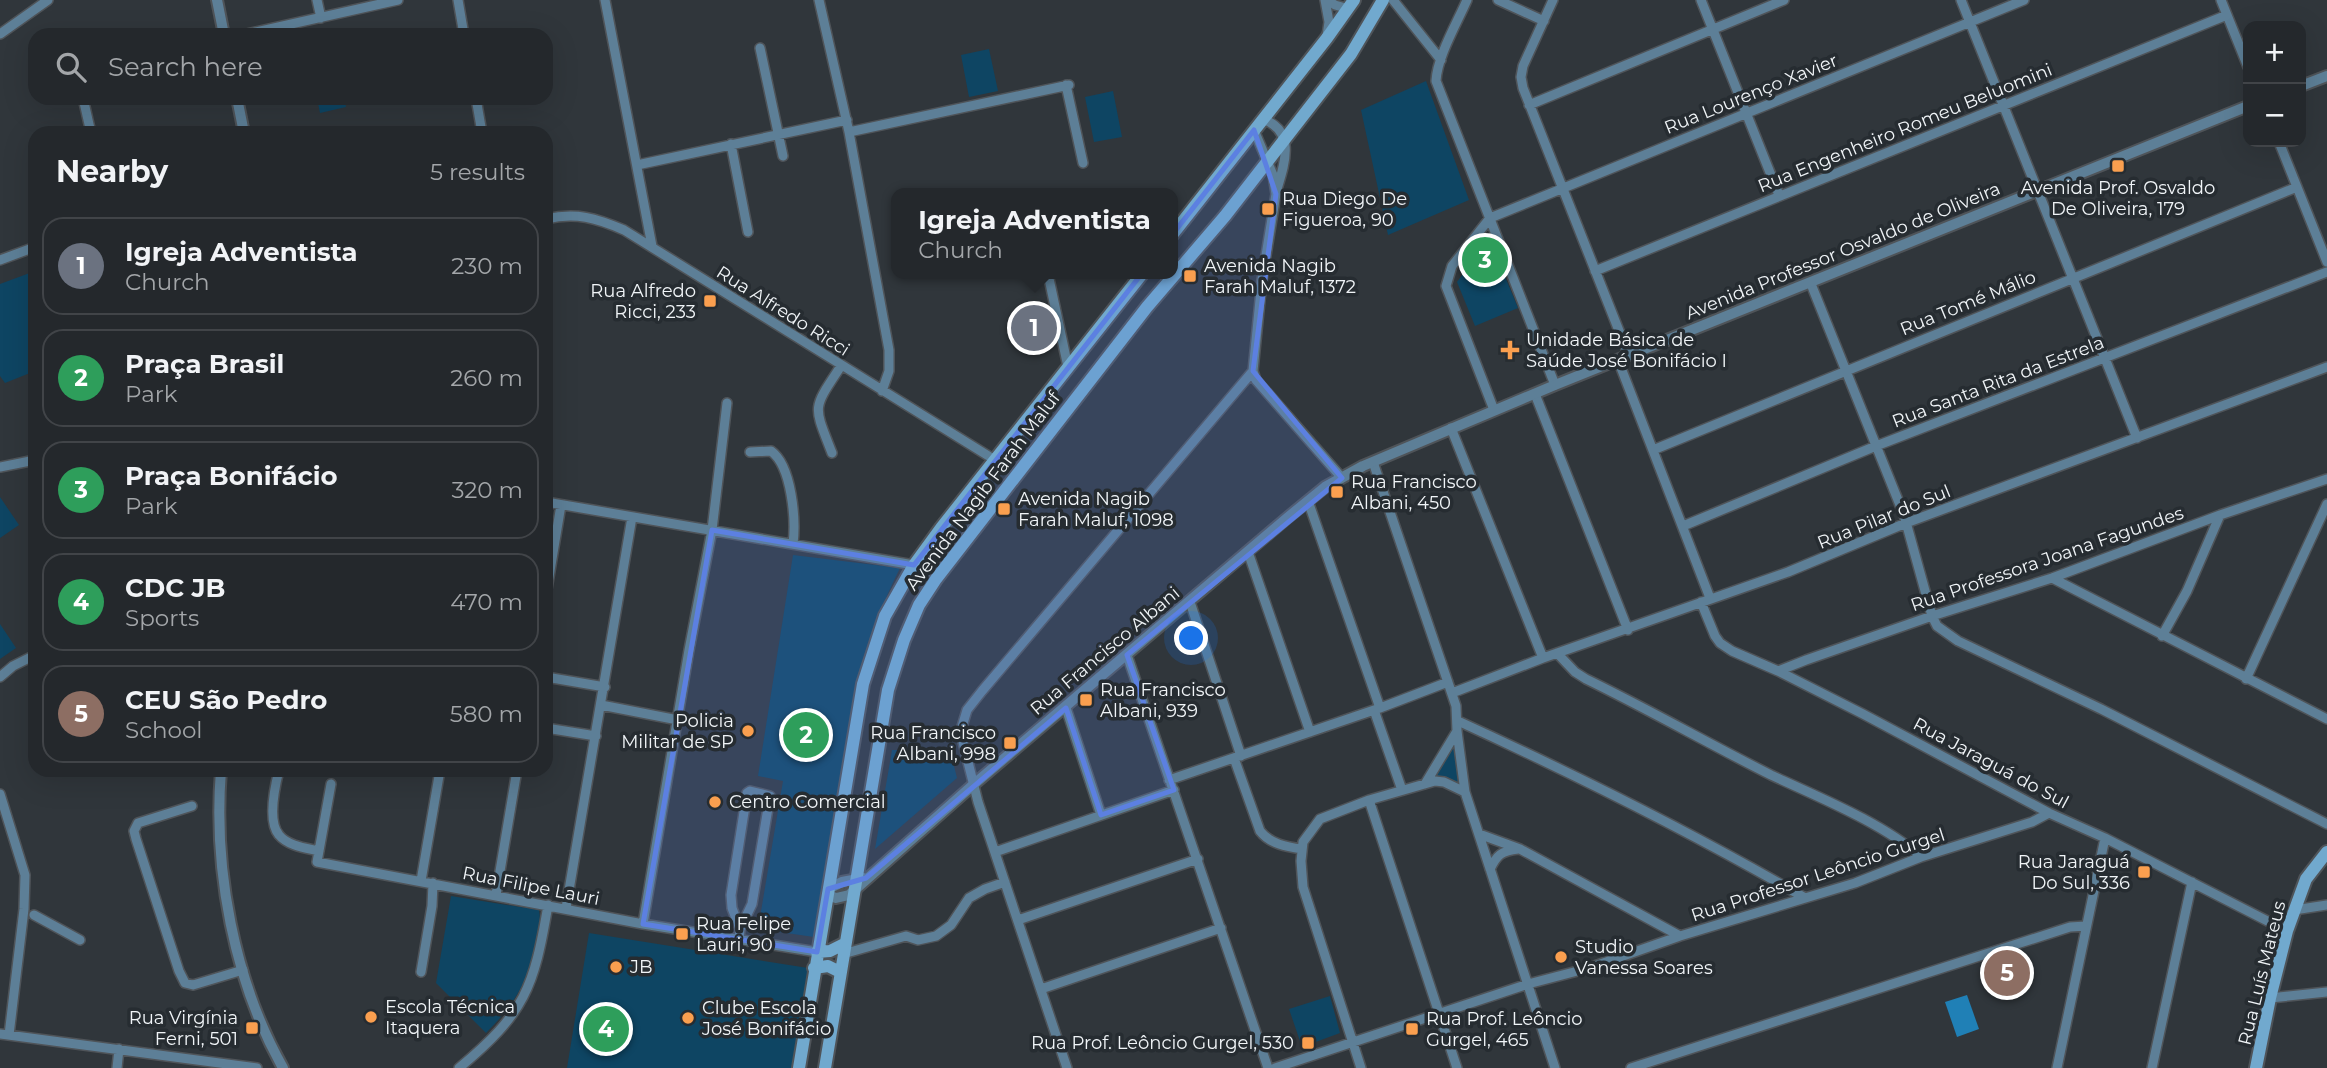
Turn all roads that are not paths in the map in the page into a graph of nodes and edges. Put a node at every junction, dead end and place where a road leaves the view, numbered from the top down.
1 (217, 0) edge
2 (317, 0) edge
3 (398, 0) edge
4 (458, 0) edge
5 (605, 0) edge
6 (819, 0) edge
7 (1326, 0) edge
8 (1383, 0) edge
9 (1393, 0) edge
10 (1468, 0) edge
11 (1498, 0) edge
12 (1553, 0) edge
13 (1701, 0) edge
14 (1784, 0) edge
15 (1961, 0) edge
16 (2024, 0) edge
17 (2221, 0) edge
18 (41, 2) edge
19 (1351, 4) edge
20 (2227, 15) junction
21 (321, 18) junction
22 (1544, 21) junction
23 (1970, 22) junction
24 (223, 28) edge
25 (275, 28) edge
26 (463, 28) edge
27 (1713, 29) junction
28 (0, 34) edge
29 (1327, 38) junction
30 (760, 48) dead end
31 (2243, 55) edge
32 (1441, 60) junction
33 (2327, 76) edge
34 (2306, 84) edge
35 (85, 105) edge
36 (238, 105) edge
37 (477, 105) edge
38 (1530, 105) junction
39 (2004, 105) junction
40 (2243, 108) edge
41 (1745, 112) junction
42 (847, 120) junction
43 (1258, 125) junction
44 (89, 126) edge
45 (243, 126) edge
46 (481, 126) edge
47 (849, 132) junction
48 (780, 134) junction
49 (1284, 138) junction
50 (731, 144) junction
51 (2280, 147) edge
52 (783, 156) dead end
53 (1267, 160) junction
54 (1083, 163) dead end
55 (637, 165) junction
56 (2297, 187) junction
57 (1563, 188) junction
58 (2038, 191) junction
59 (1276, 194) junction
60 (1779, 195) junction
61 (553, 217) edge
62 (1490, 218) junction
63 (1178, 227) edge
64 (748, 232) dead end
65 (652, 246) junction
66 (28, 250) edge
67 (0, 260) edge
68 (2327, 262) edge
69 (1178, 268) edge
70 (1595, 271) junction
71 (2327, 272) edge
72 (2073, 277) junction
73 (1049, 279) edge
74 (1138, 279) edge
75 (1169, 279) edge
76 (1811, 284) junction
77 (1629, 356) junction
78 (2105, 358) junction
79 (1618, 360) junction
80 (841, 366) junction
81 (1068, 367) junction
82 (2327, 367) edge
83 (1846, 370) junction
84 (1253, 371) junction
85 (1555, 386) junction
86 (881, 391) junction
87 (1535, 394) junction
88 (727, 403) dead end
89 (1494, 411) junction
90 (1451, 428) junction
91 (2137, 438) junction
92 (1876, 446) junction
93 (1653, 450) junction
94 (750, 452) dead end
95 (832, 453) dead end
96 (995, 460) junction
97 (28, 461) edge
98 (1373, 462) junction
99 (0, 467) edge
100 (1342, 478) junction
101 (2327, 479) edge
102 (1004, 490) junction
103 (1308, 501) junction
104 (553, 503) edge
105 (2327, 504) edge
106 (561, 505) junction
107 (2220, 515) junction
108 (632, 517) junction
109 (1906, 523) junction
110 (1683, 526) junction
111 (712, 530) junction
112 (793, 544) junction
113 (1248, 552) junction
114 (553, 553) edge
115 (914, 565) junction
116 (2052, 578) junction
117 (1705, 600) junction
118 (1189, 602) junction
119 (1932, 617) junction
120 (1628, 630) junction
121 (2162, 636) junction
122 (1557, 653) junction
123 (1127, 656) junction
124 (28, 658) edge
125 (1543, 658) junction
126 (1778, 671) junction
127 (0, 677) edge
128 (553, 678) edge
129 (2246, 679) junction
130 (1448, 682) junction
131 (604, 687) junction
132 (1452, 693) junction
133 (601, 705) junction
134 (1066, 708) junction
135 (1377, 709) junction
136 (2327, 719) edge
137 (678, 720) junction
138 (1458, 726) junction
139 (553, 729) edge
140 (1310, 732) junction
141 (596, 736) junction
142 (1237, 757) junction
143 (221, 777) edge
144 (277, 777) edge
145 (439, 777) edge
146 (516, 777) edge
147 (1169, 779) junction
148 (1426, 783) junction
149 (331, 784) dead end
150 (974, 785) junction
151 (1465, 789) junction
152 (1174, 790) junction
153 (1402, 790) junction
154 (0, 794) edge
155 (1369, 800) junction
156 (192, 806) dead end
157 (2049, 813) junction
158 (1101, 815) junction
159 (3, 816) edge
160 (2327, 824) edge
161 (1479, 834) junction
162 (2105, 838) junction
163 (1302, 849) junction
164 (1520, 849) junction
165 (319, 851) junction
166 (995, 852) junction
167 (2327, 852) edge
168 (1921, 857) junction
169 (1198, 859) junction
170 (1490, 870) junction
171 (421, 881) junction
172 (1004, 882) junction
173 (2192, 882) junction
174 (433, 883) junction
175 (858, 883) junction
176 (827, 892) junction
177 (496, 895) junction
178 (1805, 898) junction
179 (548, 905) junction
180 (2327, 905) edge
181 (566, 908) junction
182 (2294, 910) junction
183 (30, 912) junction
184 (1018, 920) junction
185 (643, 924) junction
186 (2086, 926) junction
187 (1221, 928) junction
188 (740, 929) junction
189 (2287, 931) junction
190 (1680, 936) junction
191 (739, 939) junction
192 (80, 940) dead end
193 (844, 949) junction
194 (817, 952) junction
195 (814, 968) junction
196 (243, 970) junction
197 (421, 972) dead end
198 (840, 972) junction
199 (1528, 984) junction
200 (1041, 989) junction
201 (2327, 992) edge
202 (2270, 998) junction
203 (1439, 1014) junction
204 (4, 1034) edge
205 (1353, 1042) junction
206 (119, 1049) junction
207 (198, 1064) edge
208 (281, 1066) edge
209 (117, 1068) edge
210 (257, 1068) edge
211 (459, 1068) edge
212 (799, 1068) edge
213 (825, 1068) edge
214 (1067, 1068) edge
215 (1268, 1068) edge
216 (1275, 1068) edge
217 (1361, 1068) edge
218 (1457, 1068) edge
219 (1555, 1068) edge
220 (1631, 1068) edge
221 (2057, 1068) edge
222 (2152, 1068) edge
223 (2256, 1068) edge

1 - 24 street
2 - 21 street
3 - 21 street
4 - 26 street
5 - 55 street
6 - 42 street
7 - 19 street
7 - 29 street
8 - 49 main road, Avenida Nagib Farah Maluf
9 - 32 street
10 - 32 street
11 - 22 street
12 - 22 street
13 - 27 street
14 - 27 street
15 - 23 street
16 - 23 street, Rua Lourenço Xavier
17 - 20 street
18 - 28 street
19 - 29 main road
20 - 31 street
20 - 39 street, Rua Engenheiro Romeu Beluomini
21 - 25 street
22 - 38 street
23 - 39 street
23 - 41 street, Rua Lourenço Xavier
27 - 38 street
27 - 41 street
29 - 43 main road
30 - 48 street
32 - 62 street
33 - 34 street
35 - 44 street
36 - 45 street
37 - 46 street
38 - 57 street
39 - 58 street
39 - 60 street, Rua Engenheiro Romeu Beluomini
40 - 58 street, Avenida Professor Osvaldo de Oliveira
41 - 57 street, Rua Lourenço Xavier
41 - 60 street
42 - 47 street
42 - 48 street
43 - 49 street
43 - 53 street
43 - 63 main road
47 - 54 street
47 - 86 street
48 - 50 street
48 - 52 street
49 - 53 main road, Avenida Nagib Farah Maluf
49 - 59 street
50 - 55 street
50 - 64 street
51 - 56 street
53 - 59 street
53 - 69 main road, Avenida Nagib Farah Maluf
55 - 65 street
56 - 68 street
56 - 72 street, Rua Tomé Málio
57 - 62 street, Rua Lourenço Xavier
57 - 70 street
58 - 72 street
58 - 76 street, Avenida Professor Osvaldo de Oliveira
59 - 84 street
60 - 70 street, Rua Engenheiro Romeu Beluomini
61 - 65 street, Rua Alfredo Ricci
62 - 85 street
62 - 89 street
65 - 80 street, Rua Alfredo Ricci
66 - 67 street
70 - 77 street
71 - 78 street, Rua Santa Rita da Estrela
72 - 78 street
72 - 83 street, Rua Tomé Málio
73 - 81 street
74 - 81 main road, Avenida Nagib Farah Maluf
75 - 102 main road, Avenida Nagib Farah Maluf
76 - 77 street, Avenida Professor Osvaldo de Oliveira
76 - 83 street
77 - 79 street, Avenida Professor Osvaldo de Oliveira
78 - 91 street
78 - 92 street, Rua Santa Rita da Estrela
79 - 85 street, Avenida Professor Osvaldo de Oliveira
79 - 93 street, Rua Jaraguá do Sul
80 - 86 street, Rua Alfredo Ricci
80 - 95 street
81 - 96 main road, Avenida Nagib Farah Maluf
82 - 91 street, Rua Pilar do Sul
83 - 92 street
83 - 93 street, Rua Tomé Málio
84 - 100 street
84 - 150 street
85 - 87 street, Avenida Professor Osvaldo de Oliveira
86 - 96 street, Rua Alfredo Ricci
87 - 89 street, Avenida Professor Osvaldo de Oliveira
87 - 120 street
88 - 111 street
89 - 90 street, Avenida Professor Osvaldo de Oliveira
90 - 98 street, Avenida Professor Osvaldo de Oliveira
90 - 125 street
91 - 109 street, Rua Pilar do Sul
92 - 109 street
92 - 110 street, Rua Santa Rita da Estrela
93 - 110 street, Rua Jaraguá do Sul
94 - 112 street
96 - 102 main road
96 - 115 main road, Avenida Nagib Farah Maluf
97 - 99 street
98 - 100 street, Rua Francisco Albani
98 - 130 street
100 - 103 street, Rua Francisco Albani
101 - 107 street, Rua Professora Joana Fagundes
102 - 175 main road, Avenida Nagib Farah Maluf
103 - 113 street, Rua Francisco Albani
103 - 135 street
104 - 106 street
105 - 129 street
106 - 108 street
106 - 114 street
107 - 116 street, Rua Professora Joana Fagundes
107 - 121 street
108 - 111 street
108 - 131 street
109 - 117 street, Rua Pilar do Sul
109 - 119 street
110 - 117 street, Rua Jaraguá do Sul
111 - 112 street
111 - 137 street
112 - 115 street
113 - 118 street, Rua Francisco Albani
113 - 140 street
115 - 176 main road, Avenida Nagib Farah Maluf
116 - 119 street, Rua Professora Joana Fagundes
116 - 121 street
117 - 120 street, Rua Pilar do Sul
117 - 126 street, Rua Jaraguá do Sul
118 - 123 street, Rua Francisco Albani
118 - 142 street
119 - 126 street, Rua Professora Joana Fagundes
119 - 160 street
120 - 122 street, Rua Pilar do Sul
121 - 129 street
122 - 125 street, Rua Pilar do Sul
122 - 168 street
123 - 134 street, Rua Francisco Albani
123 - 147 street
124 - 127 street
125 - 132 street, Rua Pilar do Sul
126 - 157 street, Rua Jaraguá do Sul
128 - 131 street
129 - 136 street
130 - 132 street
130 - 135 street
131 - 133 street
132 - 138 street
133 - 137 street
133 - 141 street
134 - 150 street, Rua Francisco Albani
134 - 158 street
135 - 140 street
135 - 153 street
137 - 185 street
138 - 148 street
138 - 151 street
138 - 178 street
139 - 141 street
140 - 142 street
141 - 181 street
142 - 147 street
142 - 163 street
143 - 196 street
144 - 165 street
145 - 171 street
146 - 177 street
147 - 152 street
148 - 151 street
148 - 153 street
149 - 165 street
150 - 166 street
150 - 175 street, Rua Francisco Albani
151 - 161 street
152 - 158 street
152 - 169 street
153 - 155 street
154 - 159 street
155 - 163 street
155 - 203 street
156 - 196 street
157 - 162 street, Rua Jaraguá do Sul
157 - 168 street, Rua Professor Leôncio Gurgel
158 - 166 street
159 - 183 street
161 - 164 street
161 - 170 street
162 - 173 street, Rua Jaraguá do Sul
162 - 186 street
163 - 205 street
164 - 170 street
164 - 190 street
165 - 171 street, Rua Filipe Lauri
166 - 172 street
167 - 182 main road, Rua Luís Mateus
168 - 178 street, Rua Professor Leôncio Gurgel
169 - 184 street
169 - 187 street
170 - 199 street
171 - 174 street, Rua Filipe Lauri
172 - 184 street
172 - 193 street
173 - 189 street, Rua Jaraguá do Sul
173 - 222 street
174 - 177 street, Rua Filipe Lauri
174 - 197 street
175 - 176 street
175 - 193 main road, Avenida Nagib Farah Maluf
176 - 194 main road, Avenida Nagib Farah Maluf
177 - 179 street, Rua Filipe Lauri
178 - 190 street, Rua Professor Leôncio Gurgel
179 - 181 street, Rua Filipe Lauri
179 - 211 street
180 - 182 street
181 - 185 street, Rua Filipe Lauri
182 - 189 main road, Rua Luís Mateus
183 - 192 street
183 - 204 street
184 - 200 street
185 - 191 street, Rua Filipe Lauri
186 - 220 street
186 - 221 street
187 - 200 street
187 - 215 street
188 - 188 street
188 - 191 street
189 - 202 main road, Rua Luís Mateus
190 - 199 street, Rua Professor Leôncio Gurgel
191 - 194 street, Rua Filipe Lauri
193 - 194 main road
193 - 198 main road, Avenida Nagib Farah Maluf
194 - 195 main road, Avenida Nagib Farah Maluf
195 - 198 main road
195 - 212 main road, Avenida Nagib Farah Maluf
196 - 208 street
198 - 213 main road, Avenida Nagib Farah Maluf
199 - 203 street, Rua Professor Leôncio Gurgel
199 - 219 street
200 - 214 street
201 - 202 street
202 - 223 main road, Rua Luís Mateus
203 - 205 street, Rua Professor Leôncio Gurgel
203 - 218 street
204 - 206 street
205 - 216 street, Rua Professor Leôncio Gurgel
205 - 217 street
206 - 207 street
206 - 209 street
207 - 210 street

